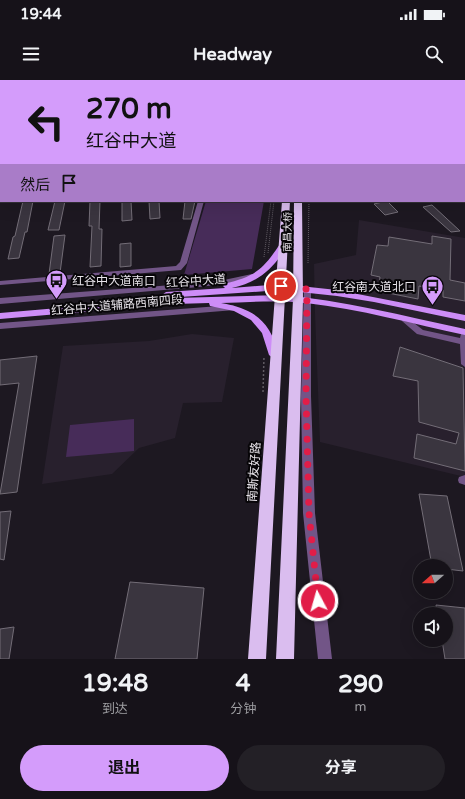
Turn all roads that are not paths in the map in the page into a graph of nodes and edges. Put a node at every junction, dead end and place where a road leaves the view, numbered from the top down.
1 (200, 202) edge
2 (286, 202) edge
3 (298, 202) edge
4 (283, 246) junction
5 (261, 273) junction
6 (0, 284) edge
7 (280, 292) junction
8 (302, 294) junction
9 (177, 298) junction
10 (0, 301) edge
11 (235, 308) junction
12 (0, 309) edge
13 (0, 316) edge
14 (465, 318) edge
15 (404, 319) junction
16 (0, 326) edge
17 (464, 332) edge
18 (464, 342) edge
19 (276, 364) junction
20 (465, 364) edge
21 (257, 659) edge
22 (285, 659) edge
23 (325, 659) edge

1 - 6 street
2 - 4 highway, 南昌大桥
3 - 8 highway, 南昌大桥
4 - 5 main road
4 - 7 highway, 南昌大桥
5 - 9 main road
5 - 10 street
7 - 8 main road, 红谷中大道
7 - 9 main road, 红谷中大道
7 - 19 highway, 南斯友好路
8 - 14 main road
8 - 15 main road
8 - 22 highway
8 - 23 street
9 - 11 main road
9 - 12 main road, 红谷中大道
9 - 13 main road, 红谷中大道
11 - 16 street, 红谷中大道辅路西南四段
11 - 19 main road
15 - 17 main road
15 - 18 street
17 - 18 street
18 - 20 street
19 - 21 highway, 南斯友好路

